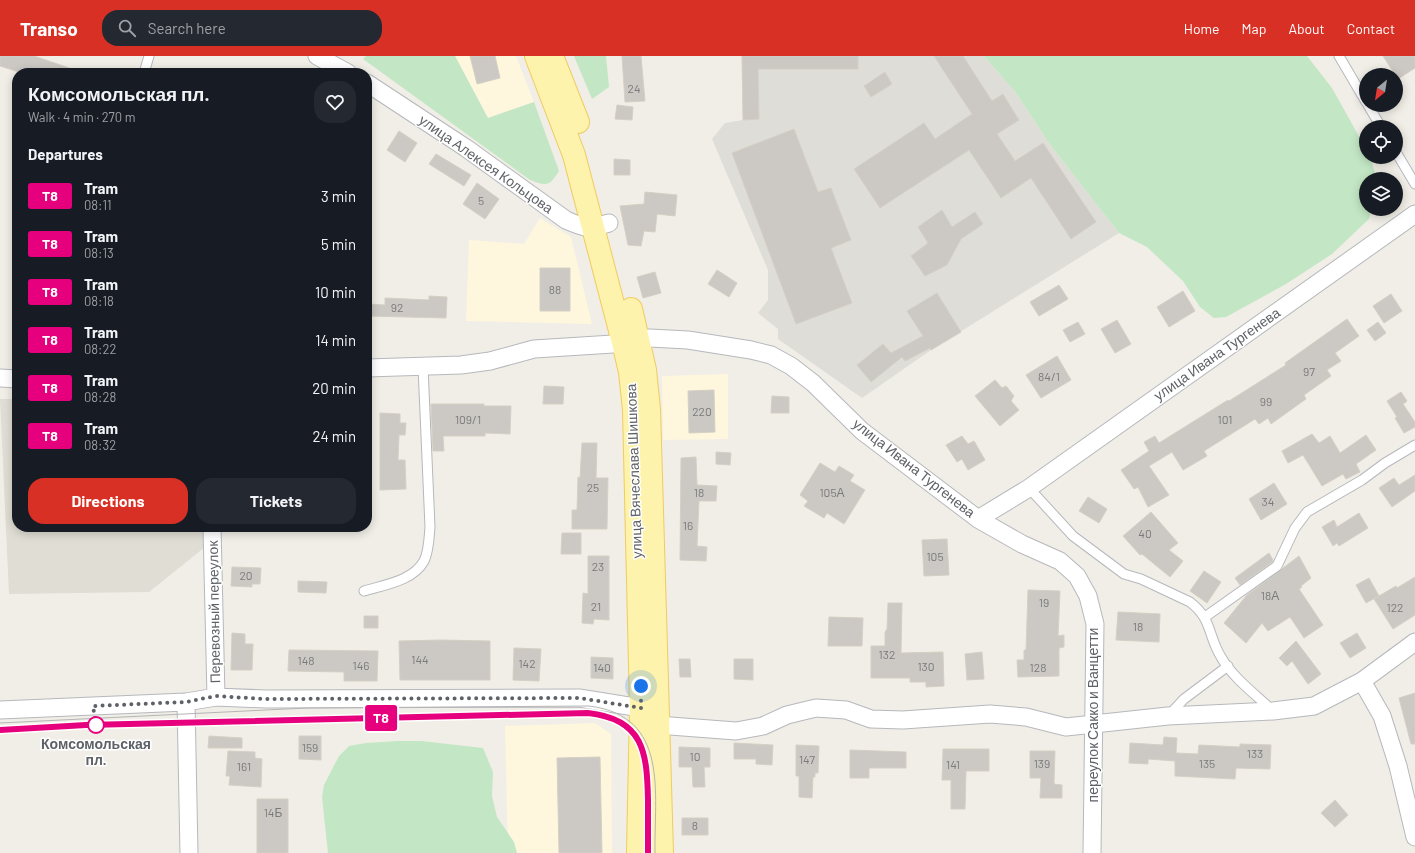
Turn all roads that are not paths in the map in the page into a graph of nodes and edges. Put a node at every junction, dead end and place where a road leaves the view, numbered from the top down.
1 (149, 56) edge
2 (317, 56) edge
3 (536, 56) edge
4 (552, 56) edge
5 (1339, 56) edge
6 (145, 68) edge
7 (339, 68) edge
8 (372, 86) edge
9 (1359, 90) edge
10 (1403, 164) edge
11 (1415, 184) edge
12 (1415, 214) edge
13 (601, 225) junction
14 (631, 340) junction
15 (423, 366) junction
16 (372, 368) edge
17 (0, 378) edge
18 (12, 379) edge
19 (1415, 445) edge
20 (1029, 488) junction
21 (978, 518) junction
22 (212, 532) edge
23 (364, 591) dead end
24 (1206, 617) junction
25 (1415, 642) edge
26 (1228, 666) junction
27 (1362, 681) junction
28 (216, 696) junction
29 (186, 702) junction
30 (641, 708) junction
31 (0, 710) edge
32 (1274, 711) junction
33 (1168, 716) junction
34 (1094, 724) junction
35 (657, 725) junction
36 (1415, 837) edge
37 (190, 853) edge
38 (638, 853) edge
39 (662, 853) edge
40 (1092, 853) edge

1 - 6 lane
2 - 7 street
3 - 13 main road, улица Вячеслава Шишкова
4 - 13 main road, улица Вячеслава Шишкова
5 - 9 lane
8 - 13 street, улица Алексея Кольцова
10 - 11 lane
12 - 20 street, улица Ивана Тургенева
13 - 14 main road, улица Вячеслава Шишкова
14 - 15 street, улица Ивана Тургенева
14 - 21 street, улица Ивана Тургенева
14 - 30 main road, улица Вячеслава Шишкова
14 - 35 main road, улица Вячеслава Шишкова
15 - 16 street, улица Ивана Тургенева
15 - 23 lane
17 - 18 street
19 - 24 lane
20 - 21 street, улица Ивана Тургенева
20 - 24 lane
21 - 34 street, переулок Сакко и Ванцетти
22 - 28 street, Перевозный переулок
24 - 26 lane
25 - 27 street
26 - 32 lane
26 - 33 lane
27 - 32 street
27 - 36 street
28 - 29 street
28 - 30 street
29 - 31 street
29 - 37 street
30 - 38 main road, улица Вячеслава Шишкова
32 - 33 street
33 - 34 street
34 - 35 street
34 - 40 street, переулок Сакко и Ванцетти
35 - 39 main road, улица Вячеслава Шишкова

